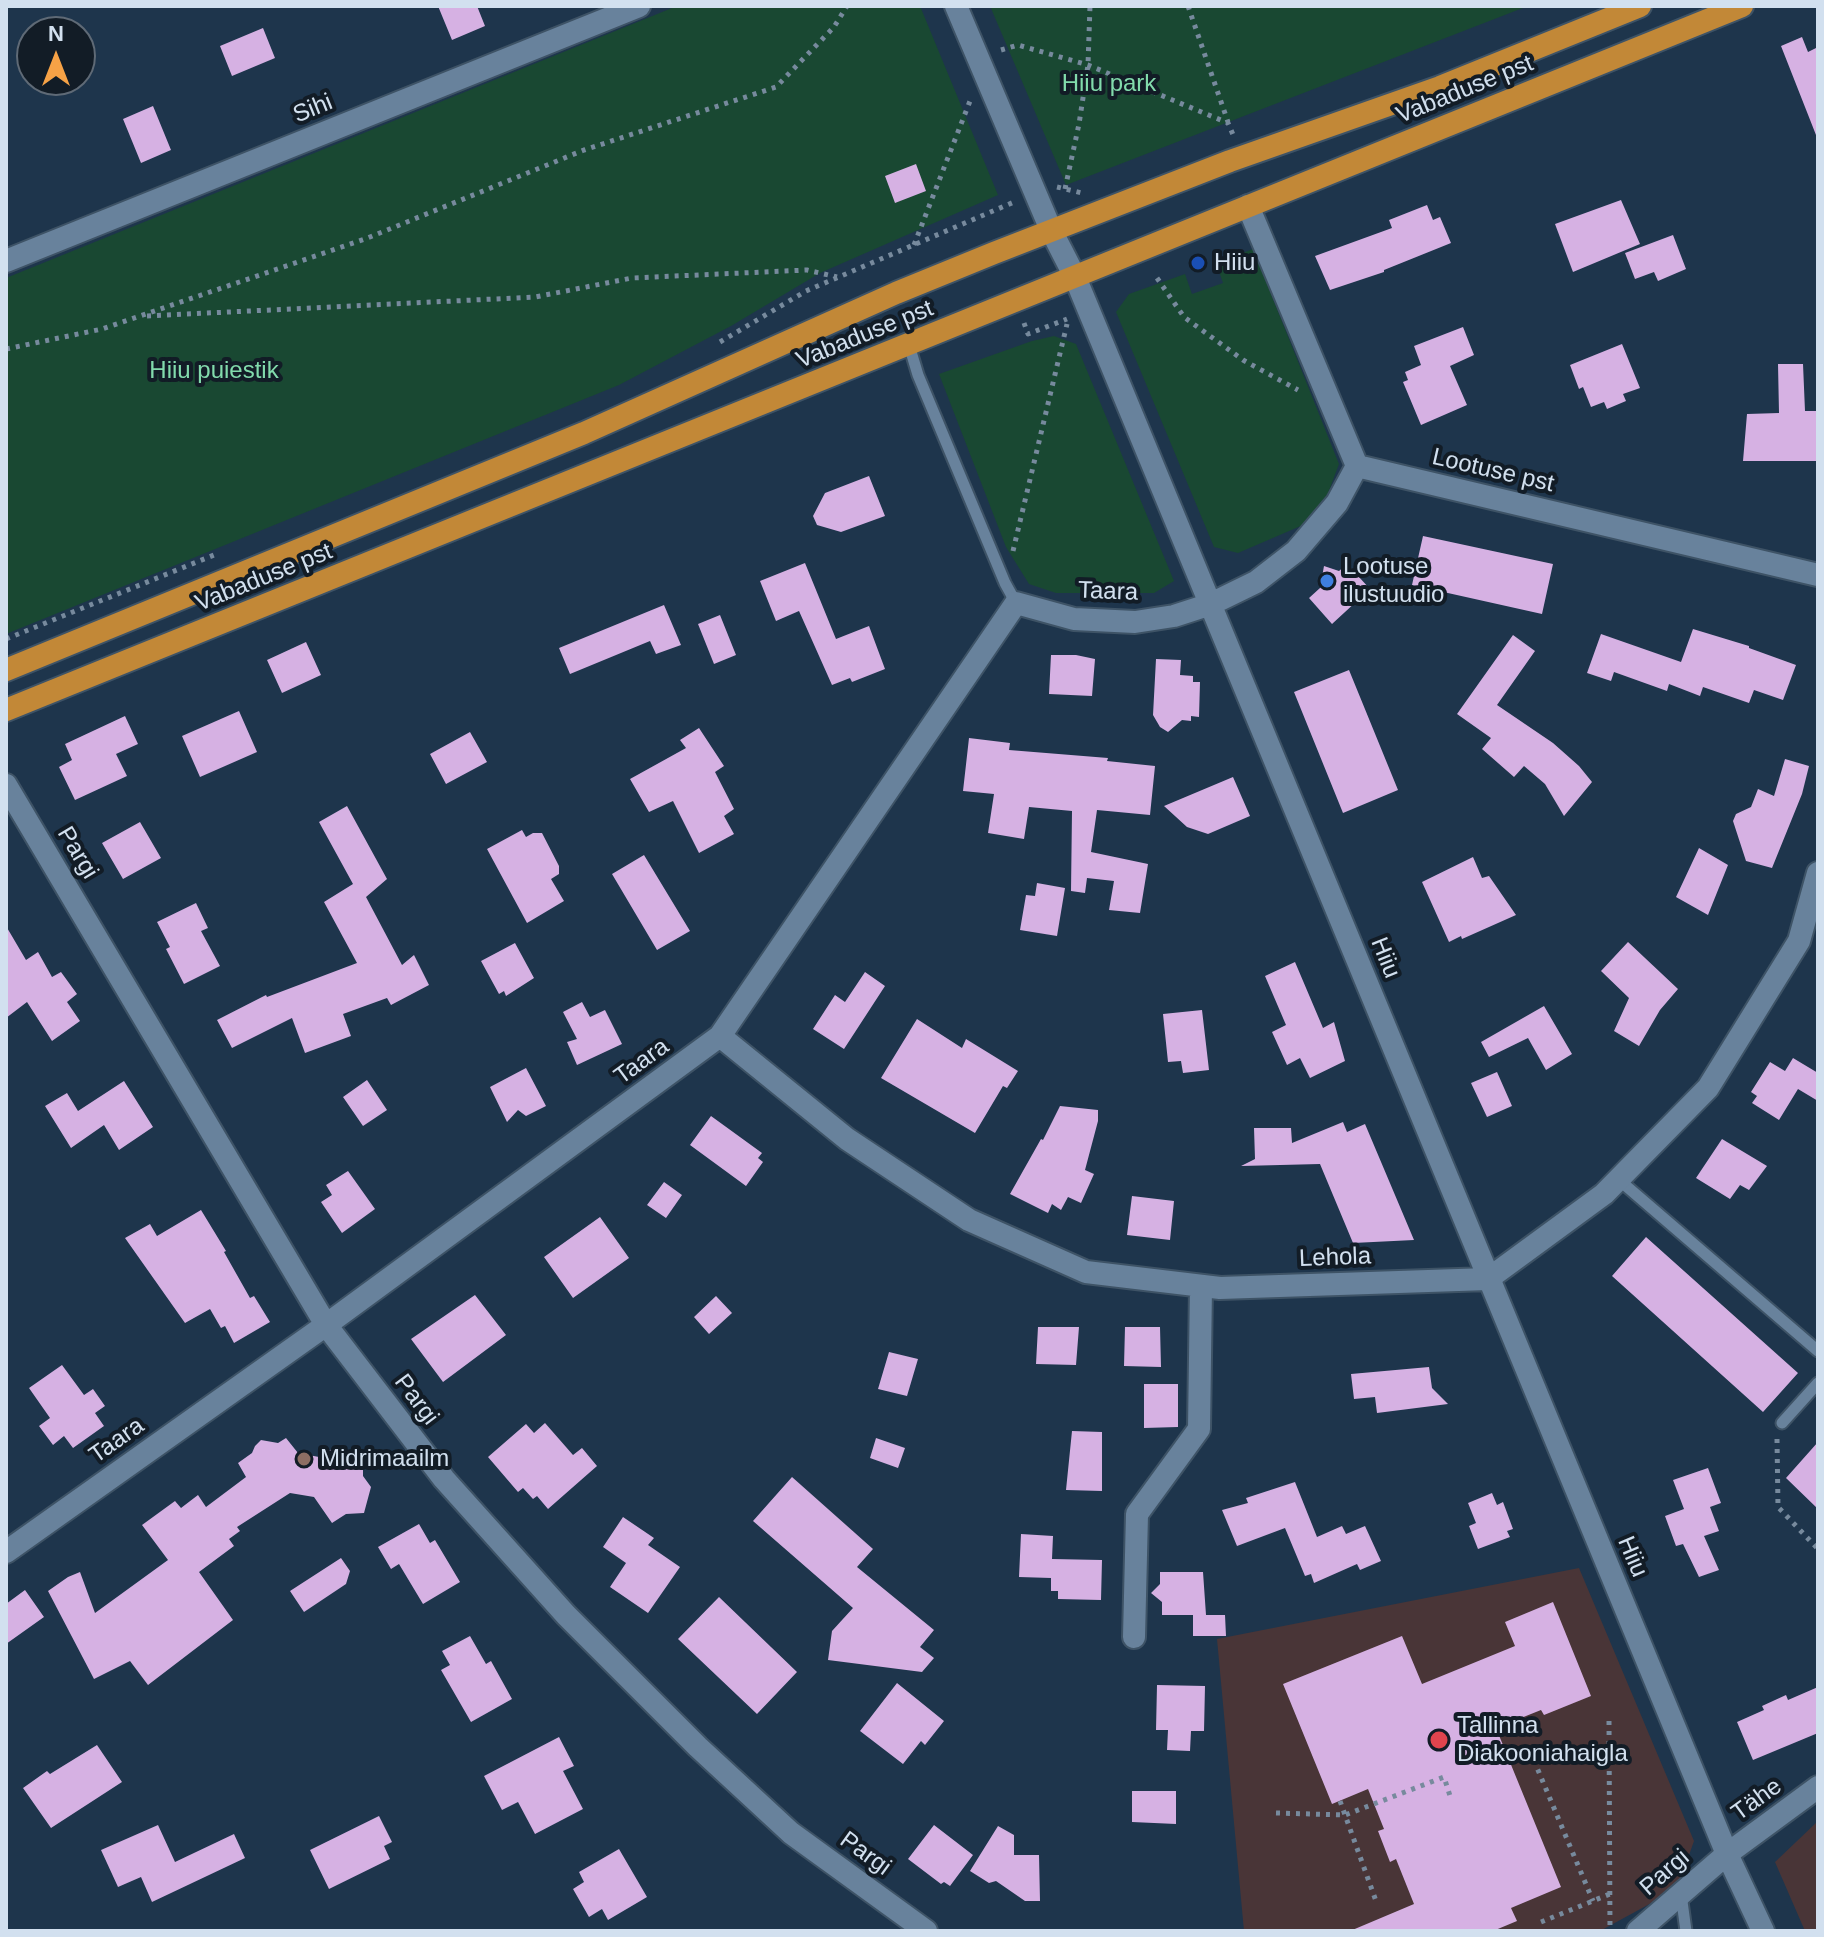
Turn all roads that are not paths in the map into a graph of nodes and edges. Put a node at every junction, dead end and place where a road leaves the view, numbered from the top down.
1 (639, 6) edge
2 (956, 6) edge
3 (1640, 6) edge
4 (1742, 6) edge
5 (1248, 206) junction
6 (1051, 230) junction
7 (6, 261) edge
8 (1075, 277) junction
9 (909, 345) junction
10 (1357, 466) junction
11 (1818, 575) edge
12 (1016, 603) junction
13 (1211, 604) junction
14 (6, 670) edge
15 (6, 710) edge
16 (6, 785) edge
17 (1818, 873) edge
18 (720, 1036) junction
19 (1618, 1179) junction
20 (1488, 1279) junction
21 (1201, 1286) junction
22 (326, 1325) junction
23 (1818, 1351) edge
24 (1818, 1383) edge
25 (1782, 1423) road end
26 (6, 1552) edge
27 (1134, 1637) dead end
28 (1818, 1787) edge
29 (1727, 1854) junction
30 (1681, 1894) junction
31 (926, 1931) edge
32 (1638, 1931) edge
33 (1686, 1931) edge
34 (1763, 1931) edge

1 - 7 street, Sihi
2 - 6 street, Hiiu
3 - 6 highway, Vabaduse pst
4 - 5 highway, Vabaduse pst
5 - 8 highway, Vabaduse pst
5 - 10 street
6 - 8 street, Hiiu
6 - 14 highway, Vabaduse pst
8 - 9 highway, Vabaduse pst
8 - 13 street, Hiiu
9 - 12 lane
9 - 15 highway, Vabaduse pst
10 - 11 street, Lootuse pst
10 - 13 street
12 - 13 street, Taara
12 - 18 street, Taara
13 - 20 street, Hiiu
16 - 22 street, Pargi
17 - 19 street
18 - 21 street, Lehola
18 - 22 street, Taara
19 - 20 street
19 - 23 lane
20 - 21 street, Lehola
20 - 29 street, Hiiu
21 - 27 street
22 - 26 street, Taara
22 - 31 street, Pargi
24 - 25 lane
28 - 29 street, Tähe
29 - 30 street, Pargi
29 - 34 street, Hiiu
30 - 32 street, Pargi
30 - 33 lane

